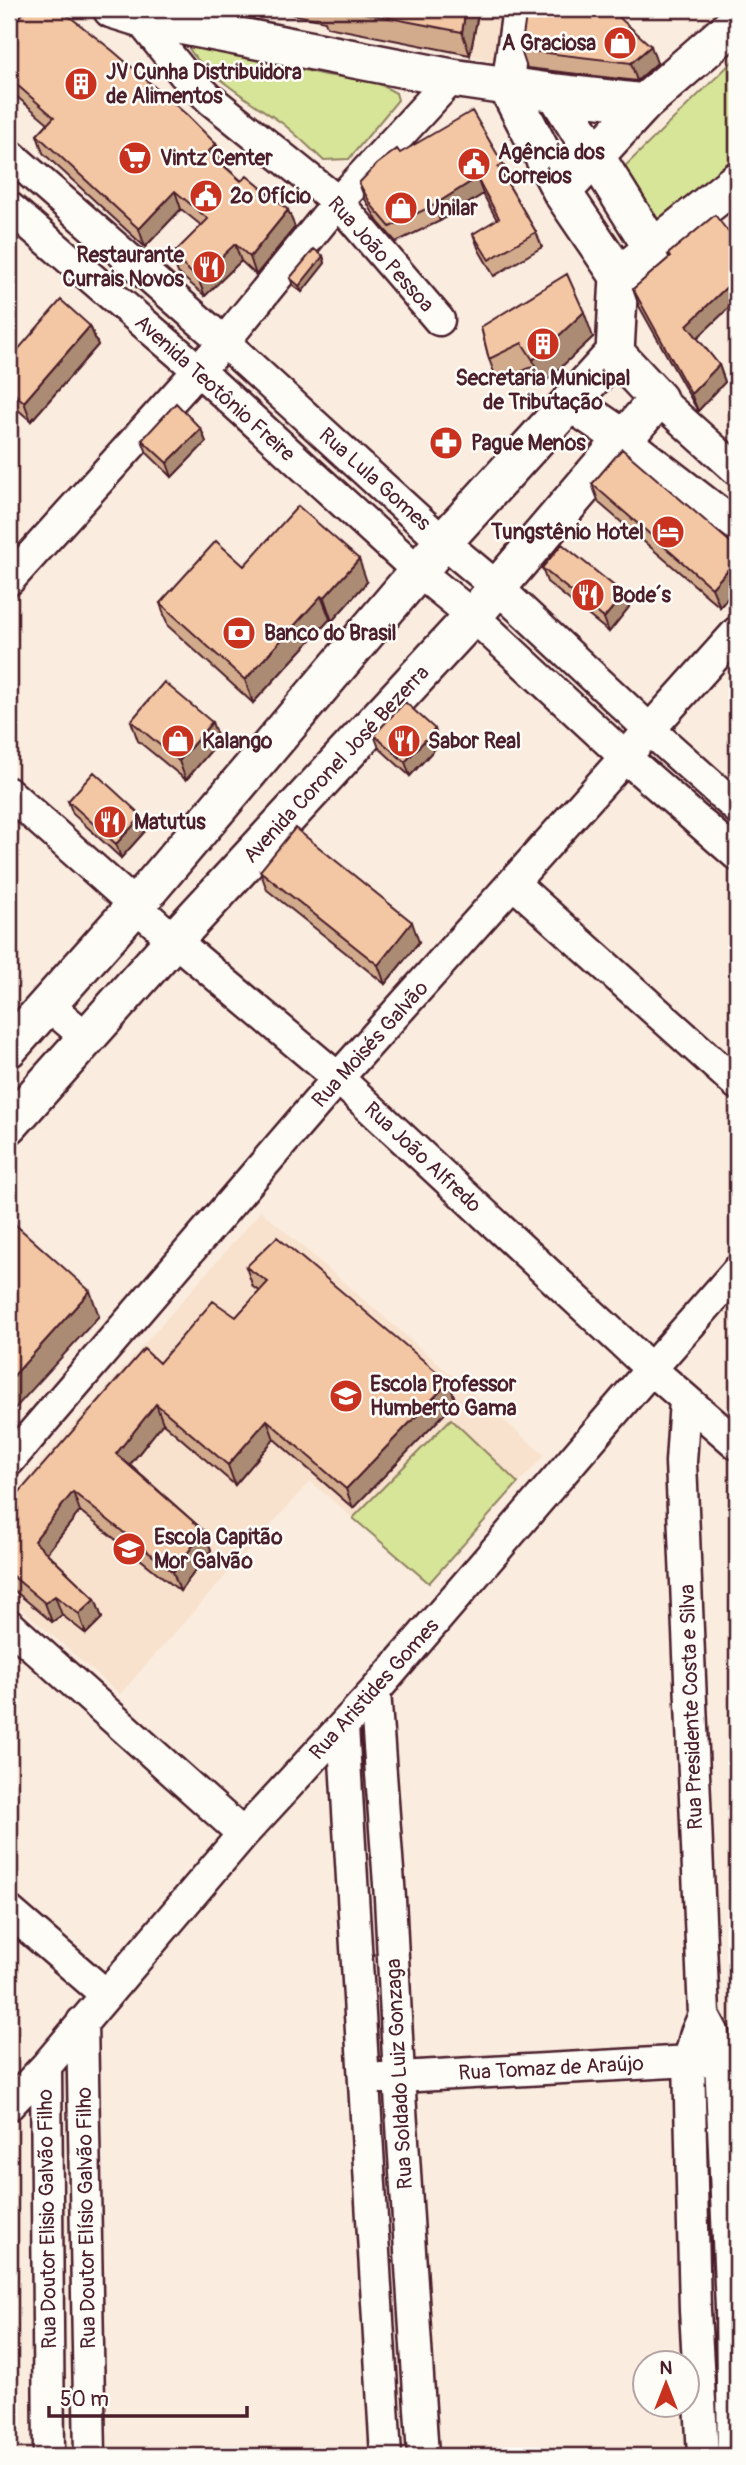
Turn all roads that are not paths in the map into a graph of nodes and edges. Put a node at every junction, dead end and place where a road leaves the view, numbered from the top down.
1 (518, 9) edge
2 (125, 13) edge
3 (737, 22) edge
4 (452, 78) junction
5 (507, 86) junction
6 (556, 93) junction
7 (644, 103) junction
8 (9, 154) edge
9 (596, 156) junction
10 (737, 181) edge
11 (562, 192) junction
12 (338, 202) junction
13 (9, 207) edge
14 (110, 243) junction
15 (653, 250) junction
16 (83, 271) junction
17 (619, 276) junction
18 (439, 320) dead end
19 (224, 342) junction
20 (615, 354) junction
21 (197, 369) junction
22 (658, 399) junction
23 (570, 402) junction
24 (623, 438) junction
25 (737, 470) edge
26 (737, 526) edge
27 (443, 542) junction
28 (12, 568) edge
29 (419, 572) junction
30 (497, 587) junction
31 (473, 616) junction
32 (737, 632) edge
33 (650, 730) junction
34 (625, 757) junction
35 (9, 793) edge
36 (737, 808) edge
37 (737, 855) edge
38 (513, 883) junction
39 (136, 905) junction
40 (174, 940) junction
41 (47, 1004) junction
42 (88, 1038) junction
43 (9, 1048) edge
44 (338, 1078) junction
45 (737, 1084) edge
46 (9, 1125) edge
47 (737, 1271) edge
48 (651, 1369) junction
49 (685, 1400) junction
50 (737, 1444) edge
51 (9, 1461) edge
52 (9, 1625) edge
53 (375, 1691) junction
54 (343, 1726) junction
55 (243, 1834) junction
56 (390, 1898) junction
57 (354, 1901) junction
58 (9, 1911) edge
59 (105, 1994) junction
60 (704, 2015) junction
61 (82, 2022) junction
62 (729, 2058) edge
63 (689, 2060) junction
64 (46, 2066) junction
65 (399, 2077) junction
66 (365, 2079) junction
67 (9, 2105) edge
68 (730, 2308) junction
69 (695, 2309) junction
70 (414, 2320) junction
71 (377, 2323) junction
72 (88, 2333) junction
73 (48, 2334) junction
74 (732, 2420) junction
75 (702, 2421) junction
76 (386, 2446) edge
77 (422, 2446) edge
78 (49, 2456) edge
79 (90, 2456) edge
80 (704, 2456) edge
81 (733, 2456) edge

1 - 5 street
2 - 4 street, Rua João Pessoa
2 - 12 street, Rua João Pessoa
3 - 7 street
4 - 5 street, Rua João Pessoa
4 - 12 street
5 - 6 street, Rua João Pessoa
5 - 11 street
6 - 7 street, Rua João Pessoa
6 - 9 street
7 - 9 street
8 - 14 street, Rua Lula Gomes
9 - 11 street
9 - 15 street
10 - 15 street
11 - 17 street
12 - 18 street, Rua João Pessoa
12 - 19 street
13 - 16 street, Avenida Teotônio Freire
14 - 16 street
14 - 19 street, Rua Lula Gomes
15 - 17 street
16 - 21 street, Avenida Teotônio Freire
17 - 20 street
19 - 21 street
19 - 27 street, Rua Lula Gomes
20 - 22 street
20 - 23 street
21 - 28 street
21 - 29 street, Avenida Teotônio Freire
22 - 24 street, Avenida Coronel José Bezerra
22 - 25 street
23 - 24 street
23 - 27 street
24 - 26 street
24 - 30 street, Avenida Coronel José Bezerra
27 - 29 street
27 - 30 street, Rua Lula Gomes
29 - 31 street
29 - 39 street
30 - 31 street, Avenida Coronel José Bezerra
30 - 33 street, Rua Lula Gomes
31 - 34 street
31 - 40 street, Avenida Coronel José Bezerra
32 - 33 street, Rua Moisés Galvão
33 - 34 street, Rua Moisés Galvão
33 - 36 street, Rua Lula Gomes
34 - 37 street
34 - 38 street, Rua Moisés Galvão
35 - 39 street, Rua João Alfredo
38 - 44 street, Rua Moisés Galvão
38 - 45 street
39 - 40 street, Rua João Alfredo
39 - 41 street
40 - 42 street, Avenida Coronel José Bezerra
40 - 44 street, Rua João Alfredo
41 - 42 street
41 - 43 street
42 - 46 street, Avenida Coronel José Bezerra
44 - 48 street, Rua João Alfredo
44 - 51 street, Rua Moisés Galvão
47 - 48 street, Rua Aristides Gomes
48 - 49 street, Rua João Alfredo
48 - 53 street, Rua Aristides Gomes
49 - 50 street, Rua João Alfredo
49 - 60 street, Rua Presidente Costa e Silva
52 - 55 street
53 - 54 street, Rua Aristides Gomes
53 - 56 street, Rua Soldado Luiz Gonzaga
54 - 55 street, Rua Aristides Gomes
54 - 57 street, Rua Soldado Luiz Gonzaga
55 - 59 street, Rua Aristides Gomes
56 - 57 street
56 - 65 street, Rua Soldado Luiz Gonzaga
57 - 66 street, Rua Soldado Luiz Gonzaga
58 - 59 street
59 - 61 street, Rua Aristides Gomes
60 - 62 street, Rua Presidente Costa e Silva
60 - 63 street, Rua Presidente Costa e Silva
61 - 64 street, Rua Aristides Gomes
61 - 72 street, Rua Doutor Elísio Galvão Filho
62 - 63 street, Rua Tomaz de Araújo
62 - 68 street, Rua Presidente Costa e Silva
63 - 65 street, Rua Tomaz de Araújo
63 - 69 street, Rua Presidente Costa e Silva
64 - 67 street, Rua Aristides Gomes
64 - 73 street, Rua Doutor Elisio Galvão Filho
65 - 66 street, Rua Tomaz de Araújo
65 - 70 street, Rua Soldado Luiz Gonzaga
66 - 71 street, Rua Soldado Luiz Gonzaga
68 - 69 street
68 - 74 street, Rua Presidente Costa e Silva
69 - 75 street, Rua Presidente Costa e Silva
70 - 71 street
70 - 77 street, Rua Soldado Luiz Gonzaga
71 - 76 street, Rua Soldado Luiz Gonzaga
72 - 73 street
72 - 79 street, Rua Doutor Elísio Galvão Filho
73 - 78 street, Rua Doutor Elisio Galvão Filho
74 - 75 street
74 - 81 street, Rua Presidente Costa e Silva
75 - 80 street, Rua Presidente Costa e Silva
76 - 77 street

